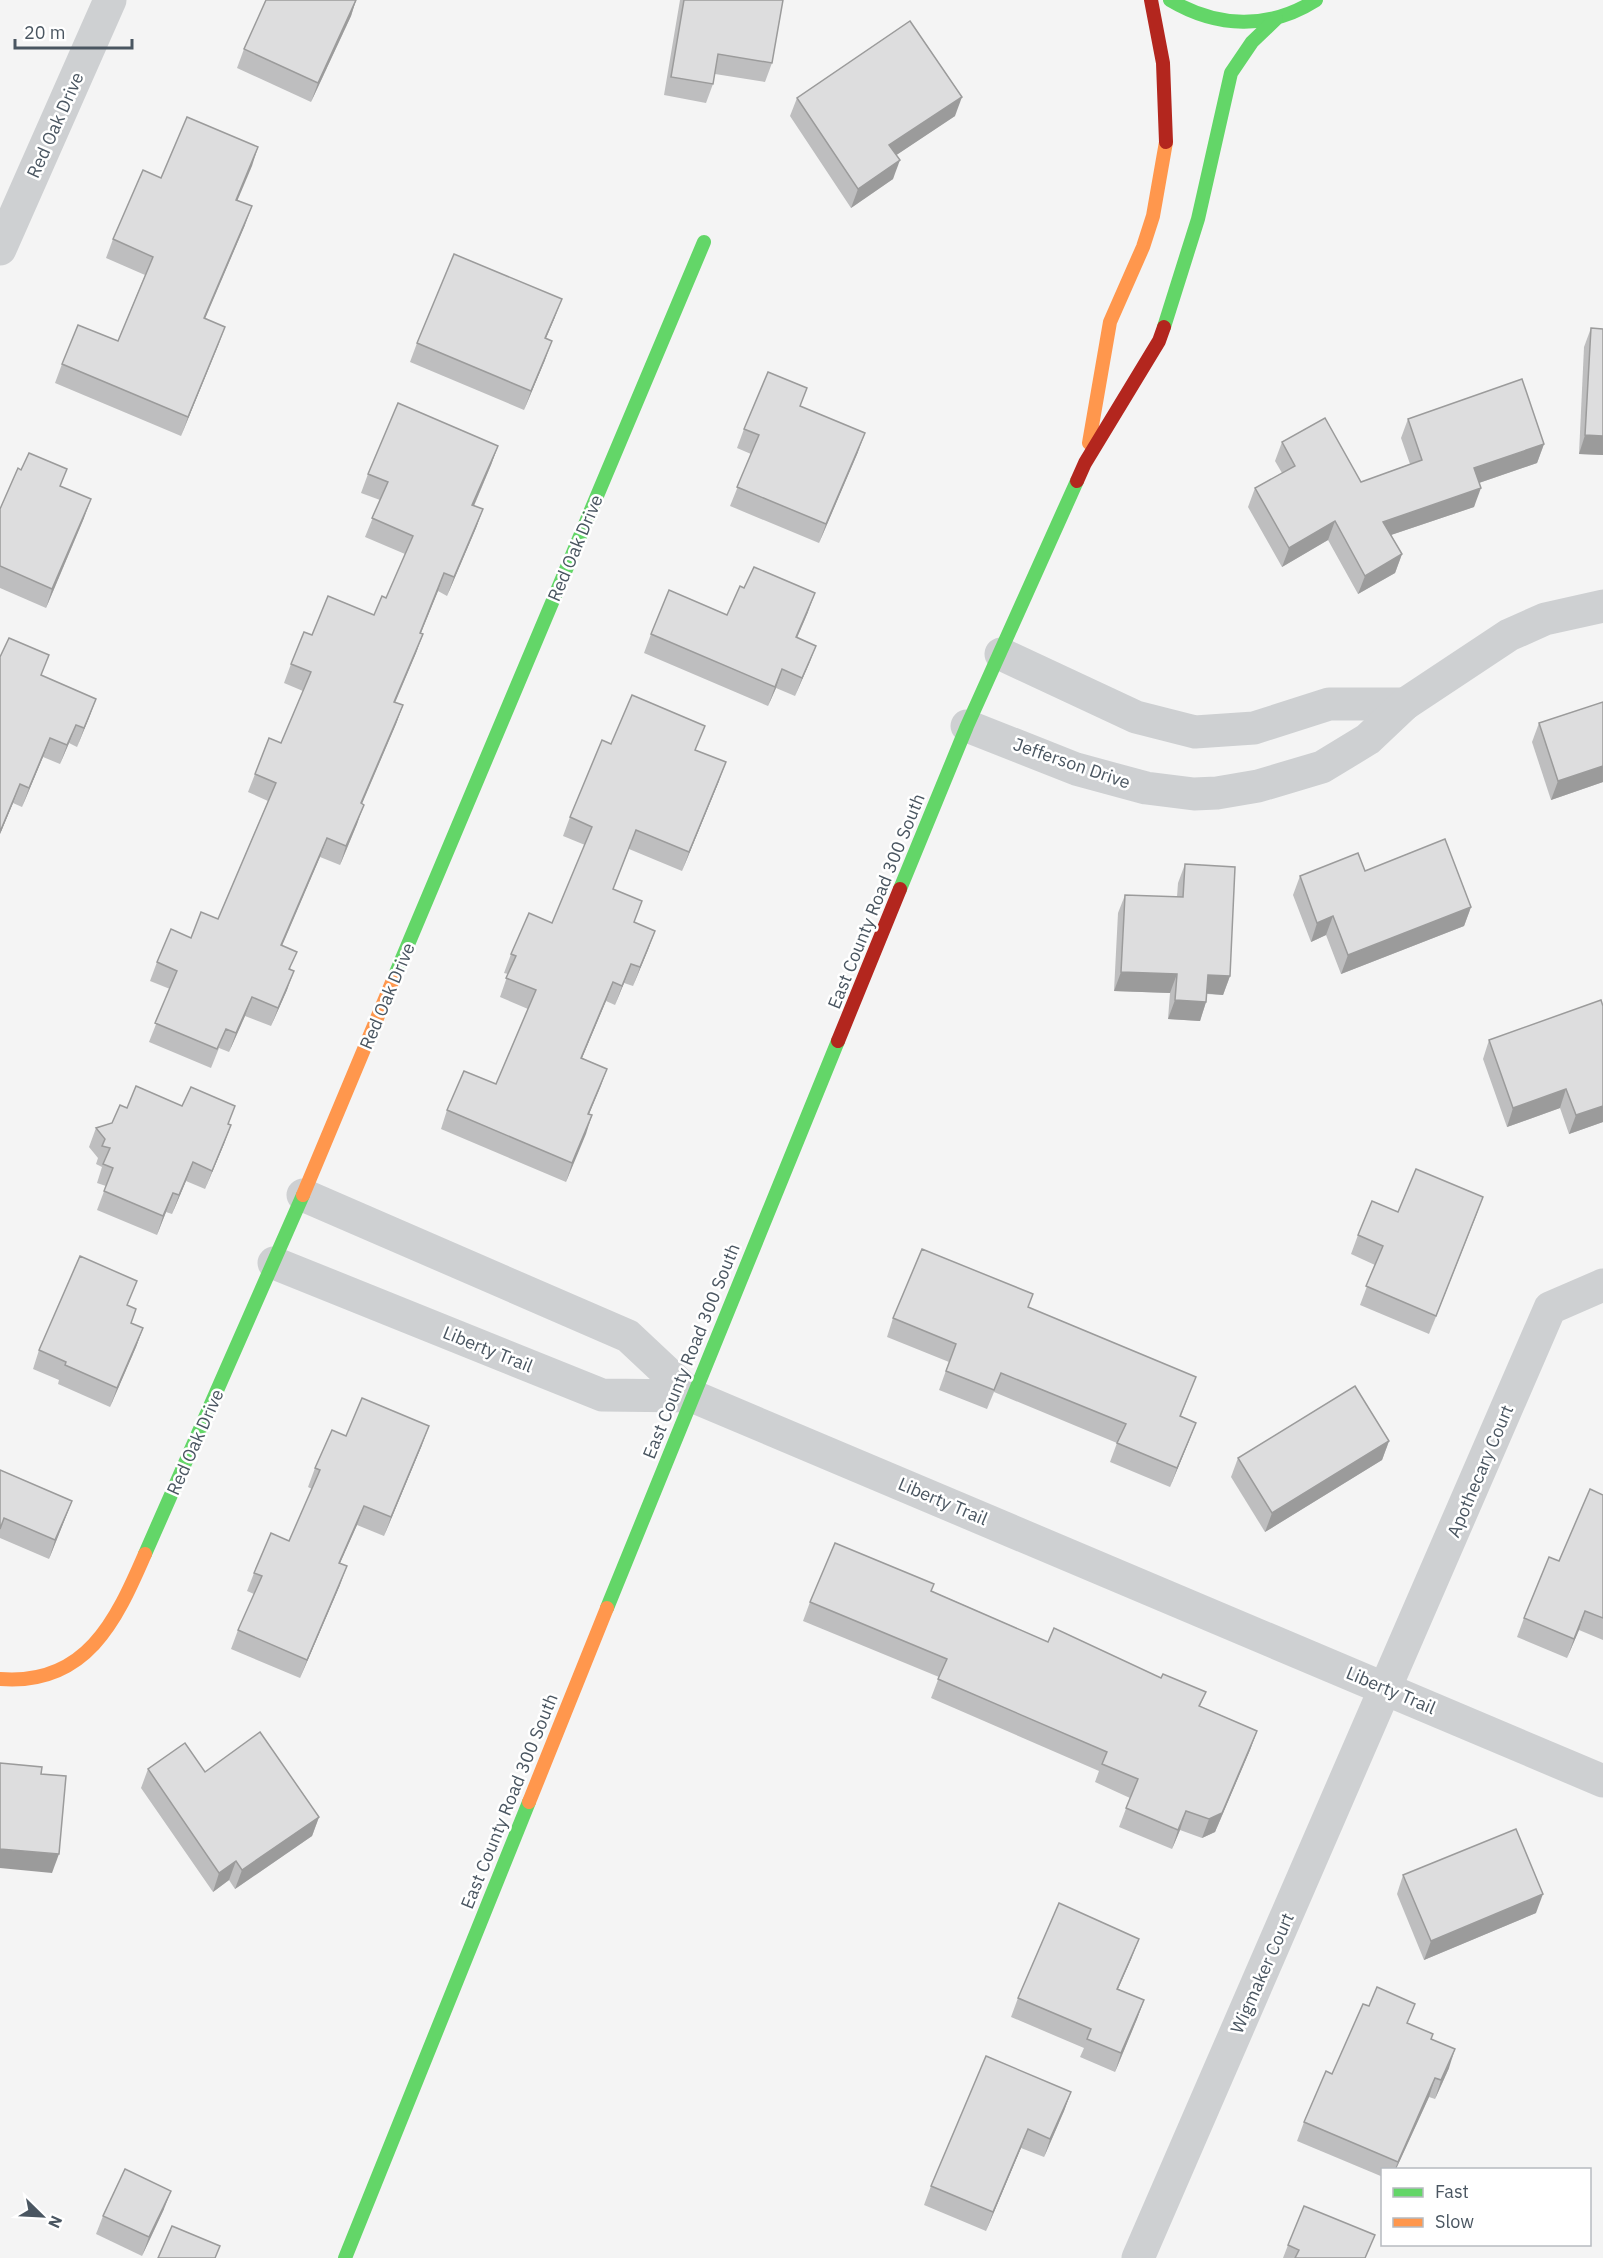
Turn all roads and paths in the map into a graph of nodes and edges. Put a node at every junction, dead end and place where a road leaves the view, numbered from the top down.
1 (110, 0) edge
2 (1151, 0) edge
3 (1170, 0) edge
4 (1316, 0) edge
5 (1276, 19) junction
6 (704, 242) dead end
7 (0, 249) edge
8 (1085, 463) junction
9 (1603, 606) edge
10 (1001, 654) junction
11 (1405, 704) junction
12 (967, 726) junction
13 (303, 1195) junction
14 (274, 1263) junction
15 (1603, 1285) edge
16 (692, 1396) junction
17 (0, 1679) edge
18 (1386, 1688) junction
19 (1603, 1781) edge
20 (345, 2258) edge
21 (1138, 2258) edge

1 - 7 street, Red Oak Drive
2 - 8 street, East County Road 300 South
3 - 5 street
4 - 5 street
5 - 8 street, East County Road 300 South
6 - 13 street, Red Oak Drive
8 - 10 street, East County Road 300 South
9 - 11 street, Jefferson Drive
10 - 11 street
10 - 12 street, East County Road 300 South
11 - 12 street, Jefferson Drive
12 - 16 street, East County Road 300 South
13 - 14 street, Red Oak Drive
13 - 16 street
14 - 16 street, Liberty Trail
14 - 17 street, Red Oak Drive
15 - 18 street, Apothecary Court
16 - 18 street, Liberty Trail
16 - 20 street, East County Road 300 South
18 - 19 street, Liberty Trail
18 - 21 street, Wigmaker Court

